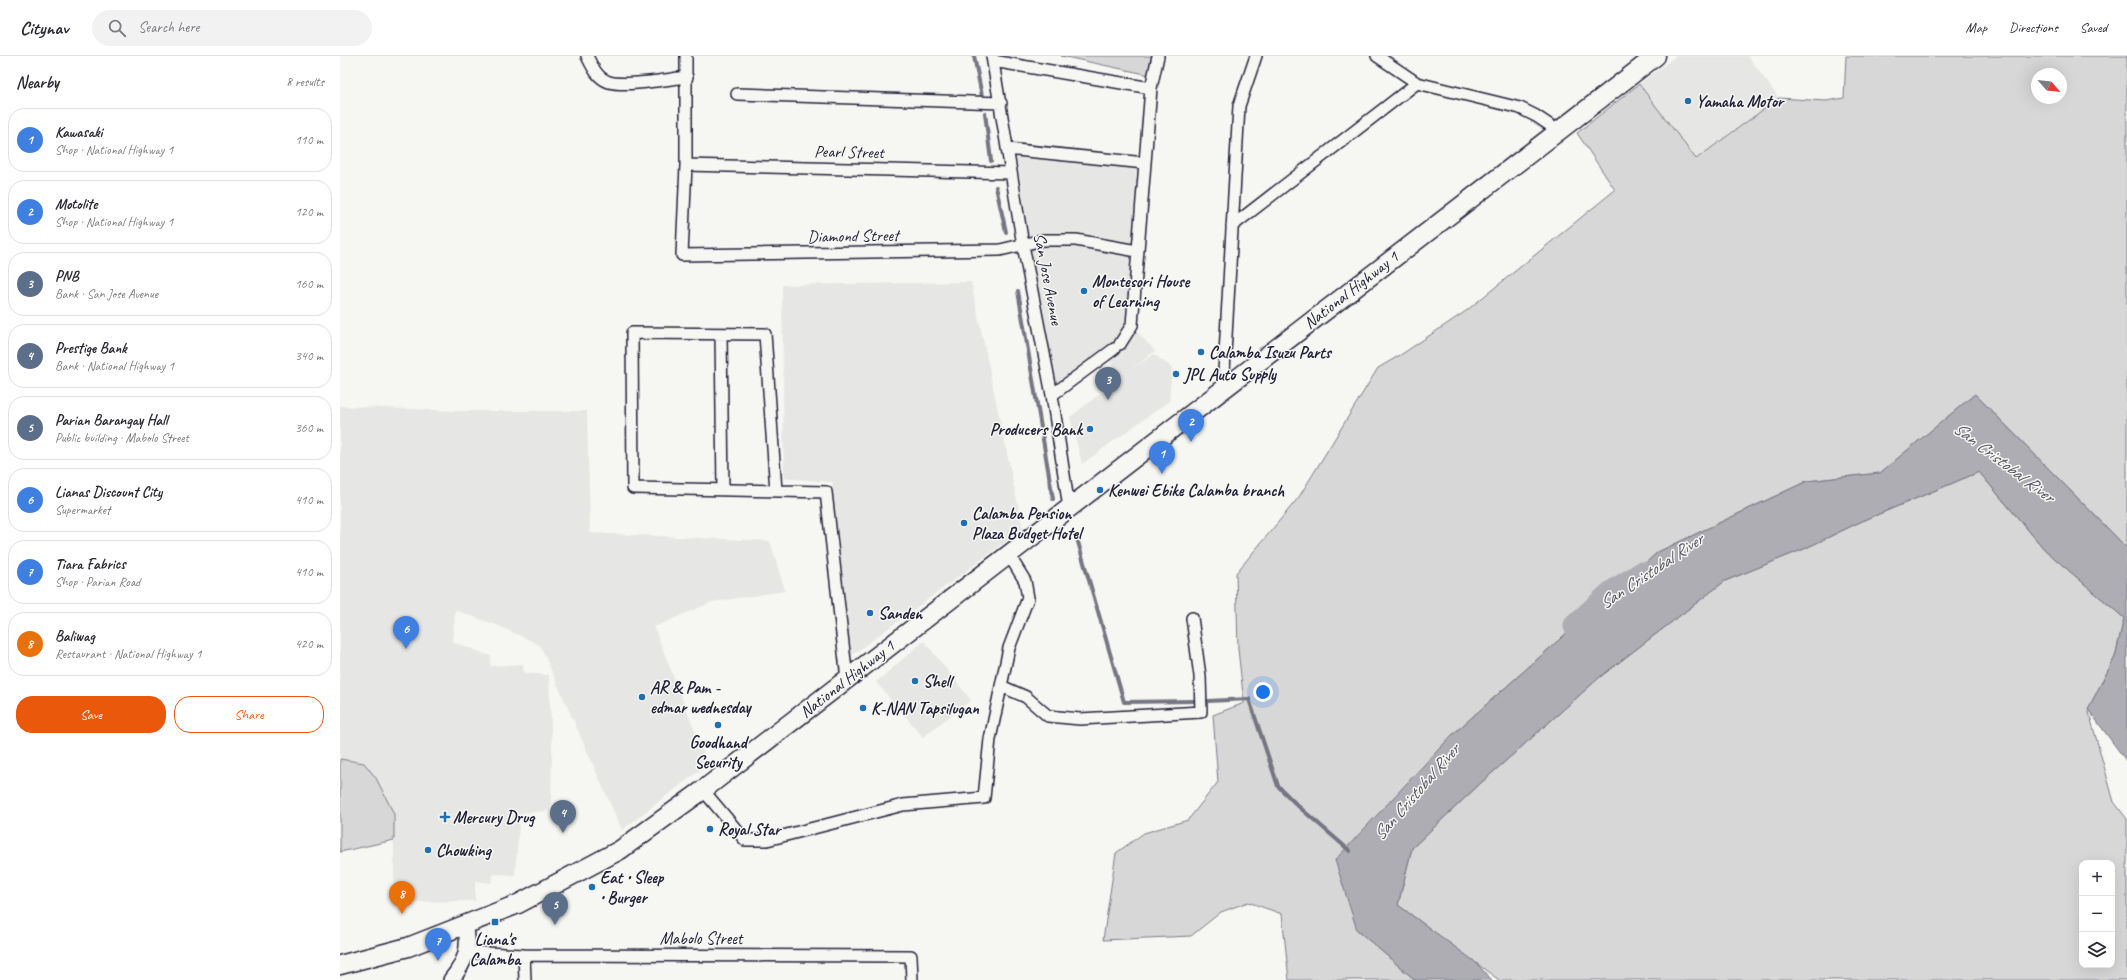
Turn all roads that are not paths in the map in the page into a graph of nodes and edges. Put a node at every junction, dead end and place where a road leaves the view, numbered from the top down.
1 (588, 56) edge
2 (686, 56) edge
3 (1158, 56) edge
4 (1256, 56) edge
5 (1377, 56) edge
6 (1656, 56) edge
7 (993, 59) edge
8 (687, 77) junction
9 (1417, 83) junction
10 (1151, 88) junction
11 (737, 94) dead end
12 (1000, 103) junction
13 (1557, 130) junction
14 (1007, 150) junction
15 (1145, 164) junction
16 (686, 165) junction
17 (1011, 173) junction
18 (1232, 226) junction
19 (1023, 245) junction
20 (1137, 251) junction
21 (721, 334) junction
22 (1223, 389) junction
23 (1052, 396) junction
24 (723, 490) junction
25 (776, 491) junction
26 (1069, 508) junction
27 (1009, 554) junction
28 (1192, 618) dead end
29 (847, 679) junction
30 (1001, 686) junction
31 (703, 790) junction
32 (465, 926) junction
33 (467, 952) junction
34 (524, 955) junction
35 (340, 965) edge
36 (451, 980) edge
37 (525, 980) edge
38 (912, 980) edge

1 - 8 street
2 - 8 street
3 - 10 street
4 - 18 street
5 - 9 street
6 - 13 highway, National Highway 1
7 - 10 street
7 - 12 street, San Jose Avenue
8 - 16 street
9 - 13 street
9 - 18 street
10 - 15 street
11 - 12 street
12 - 14 street, San Jose Avenue
13 - 22 highway, National Highway 1
14 - 15 street
14 - 17 street, San Jose Avenue
15 - 20 street
16 - 17 street, Pearl Street
16 - 19 street, Diamond Street
17 - 19 street, San Jose Avenue
18 - 22 street
19 - 20 street, Diamond Street
19 - 23 street, San Jose Avenue
20 - 23 street
21 - 24 street
21 - 24 street
21 - 25 street
22 - 26 highway, National Highway 1
23 - 26 street, San Jose Avenue
24 - 25 street
25 - 29 street
26 - 27 highway, National Highway 1
27 - 29 highway, National Highway 1
27 - 30 street
28 - 30 street
29 - 31 highway, National Highway 1
30 - 31 street
31 - 32 highway, National Highway 1
32 - 33 main road
32 - 35 highway, National Highway 1
33 - 34 street, Mabolo Street
33 - 36 main road
34 - 37 street
34 - 38 street, Mabolo Street

